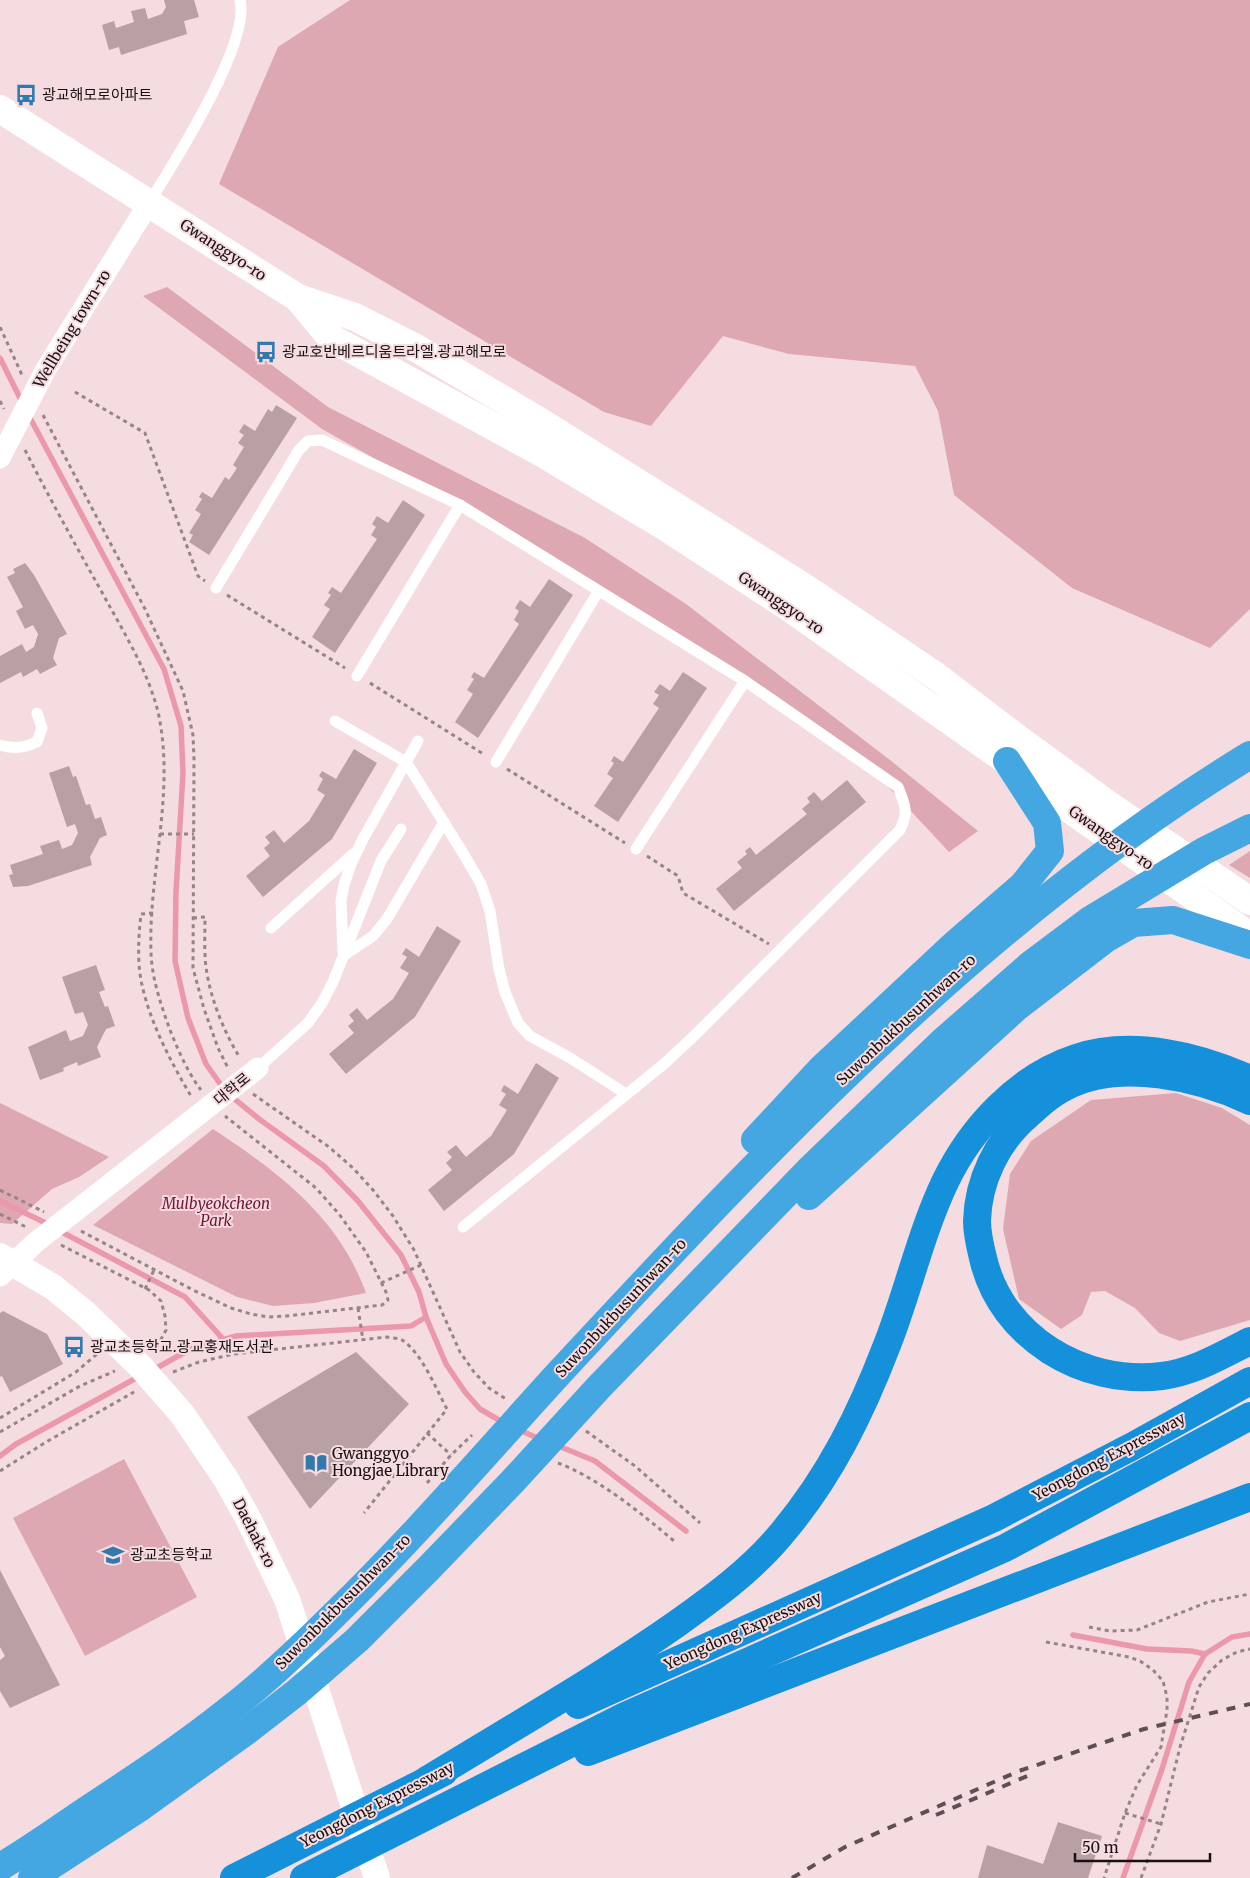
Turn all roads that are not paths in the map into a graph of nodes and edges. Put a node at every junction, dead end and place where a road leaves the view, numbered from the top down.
1 (240, 0) edge
2 (0, 109) edge
3 (149, 203) junction
4 (298, 298) junction
5 (9, 450) edge
6 (460, 505) junction
7 (216, 588) road end
8 (598, 592) junction
9 (357, 676) road end
10 (745, 681) junction
11 (38, 713) dead end
12 (336, 721) dead end
13 (418, 741) dead end
14 (0, 746) edge
15 (1250, 755) edge
16 (1007, 761) junction
17 (406, 762) junction
18 (496, 762) road end
19 (444, 822) junction
20 (1250, 828) edge
21 (401, 829) dead end
22 (636, 849) road end
23 (358, 850) junction
24 (1250, 901) edge
25 (271, 928) dead end
26 (1250, 936) edge
27 (1250, 945) edge
28 (343, 956) junction
29 (250, 1064) joint
30 (1250, 1079) edge
31 (626, 1094) junction
32 (1250, 1101) edge
33 (462, 1227) dead end
34 (36, 1242) joint
35 (4, 1265) edge
36 (1250, 1342) edge
37 (560, 1373) junction
38 (1250, 1381) edge
39 (599, 1387) junction
40 (1250, 1416) edge
41 (1250, 1497) edge
42 (427, 1780) junction
43 (444, 1807) junction
44 (0, 1867) edge
45 (32, 1878) edge
46 (234, 1878) edge
47 (304, 1878) edge
48 (377, 1878) edge

1 - 3 lane
2 - 3 main road, Gwanggyo-ro
3 - 4 main road, Gwanggyo-ro
3 - 5 street, Wellbeing town-ro
4 - 16 main road, Gwanggyo-ro
4 - 24 main road, Gwanggyo-ro
6 - 7 lane
6 - 8 lane
6 - 9 lane
8 - 10 lane
8 - 18 lane
10 - 22 lane
10 - 31 lane
11 - 14 lane
12 - 17 lane
13 - 17 lane
15 - 37 highway, Suwonbukbusunhwan-ro
16 - 26 main road, Gwanggyo-ro
16 - 37 highway
17 - 19 lane
17 - 23 lane
19 - 28 lane
19 - 31 lane
20 - 39 highway
21 - 28 lane
23 - 25 lane
23 - 28 lane
27 - 39 highway
28 - 29 lane
29 - 34 street, 대학로
30 - 42 highway
31 - 33 lane
32 - 36 highway
34 - 35 street, Daehak-ro
35 - 48 street, Daehak-ro
37 - 44 highway, Suwonbukbusunhwan-ro
38 - 42 highway, Yeongdong Expressway
39 - 45 highway
40 - 43 highway, Yeongdong Expressway
41 - 43 highway
42 - 46 highway, Yeongdong Expressway
43 - 47 highway, Yeongdong Expressway

